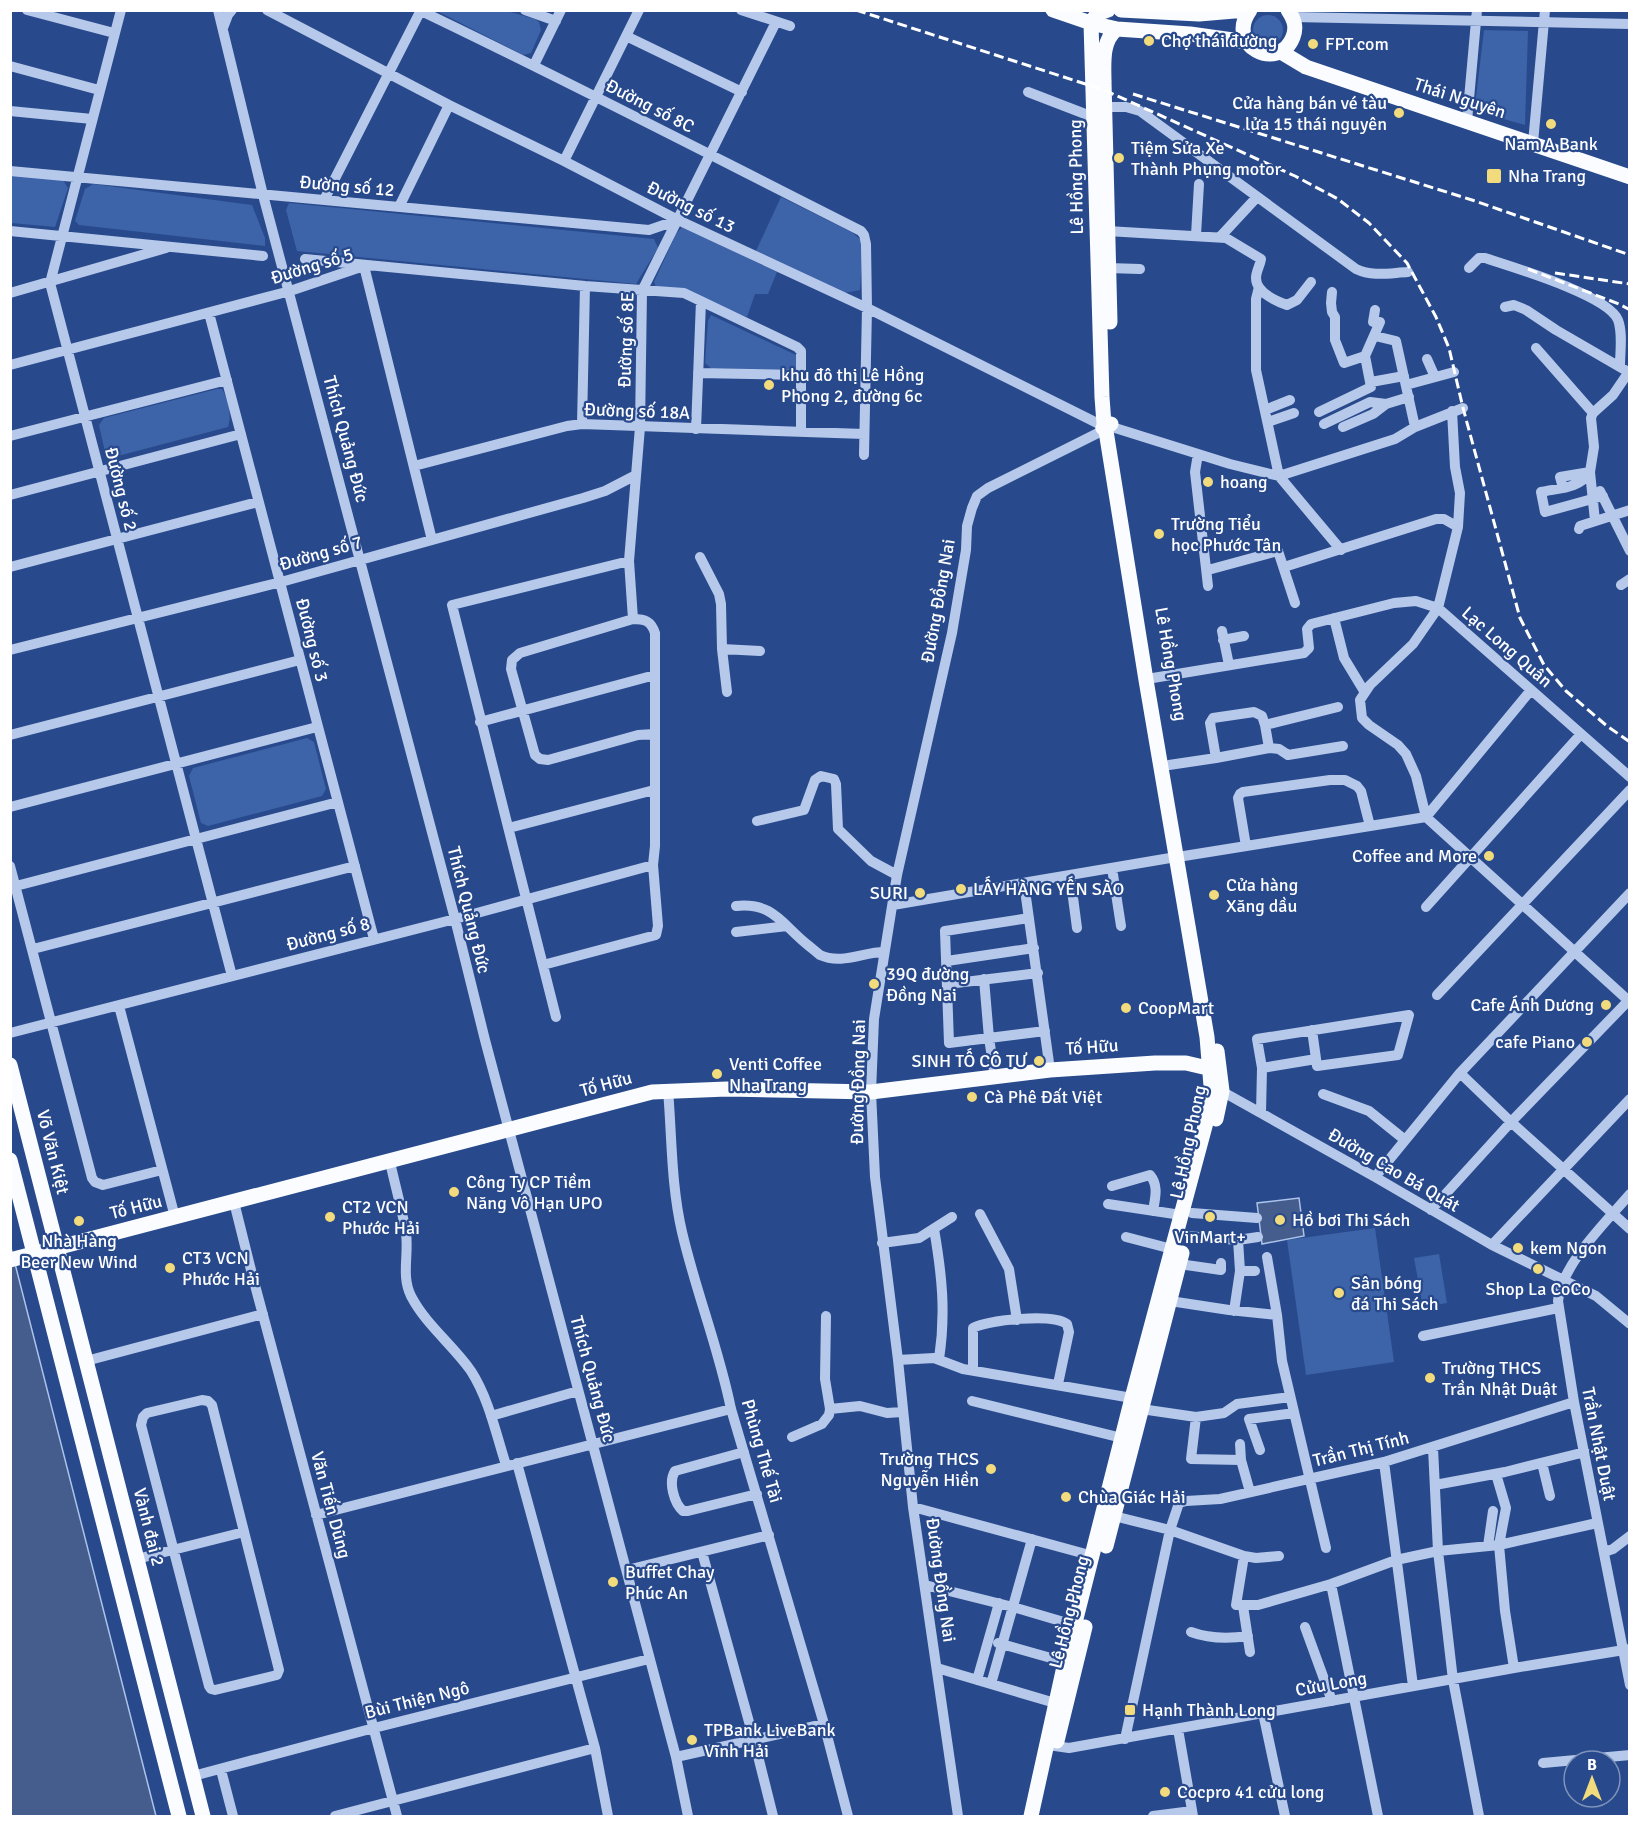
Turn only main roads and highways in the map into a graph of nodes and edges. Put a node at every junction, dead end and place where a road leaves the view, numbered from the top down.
1 (1053, 10) edge
2 (1108, 10) edge
3 (1248, 10) edge
4 (1130, 11) edge
5 (1290, 14) edge
6 (1091, 23) junction
7 (1117, 29) junction
8 (1247, 42) junction
9 (1281, 52) junction
10 (1097, 110) junction
11 (1629, 177) edge
12 (1108, 427) junction
13 (1150, 679) junction
14 (1180, 857) junction
15 (10, 1065) edge
16 (1215, 1070) junction
17 (10, 1160) edge
18 (1187, 1214) junction
19 (57, 1248) junction
20 (35, 1253) junction
21 (14, 1259) edge
22 (1136, 1404) junction
23 (1109, 1515) junction
24 (1097, 1552) junction
25 (137, 1559) junction
26 (114, 1564) junction
27 (1051, 1745) junction
28 (193, 1776) junction
29 (170, 1782) junction
30 (179, 1816) edge
31 (203, 1816) edge
32 (1031, 1816) edge
33 (1041, 1816) edge

1 - 6 main road
2 - 6 main road
3 - 4 main road
3 - 8 main road
5 - 9 main road
6 - 7 main road
6 - 10 main road, Lê Hồng Phong
7 - 8 main road
7 - 10 main road, Lê Hồng Phong
8 - 9 main road
9 - 11 main road, Thái Nguyên
10 - 12 main road, Lê Hồng Phong
10 - 12 main road, Lê Hồng Phong
12 - 13 main road, Lê Hồng Phong
13 - 14 main road, Lê Hồng Phong
13 - 14 main road, Lê Hồng Phong
14 - 16 main road, Lê Hồng Phong
15 - 19 main road, Võ Văn Kiệt
16 - 18 main road, Lê Hồng Phong
16 - 19 main road, Tố Hữu
17 - 20 main road
18 - 22 main road, Lê Hồng Phong
18 - 22 main road, Lê Hồng Phong
19 - 20 main road, Tố Hữu
19 - 25 main road, Vành đai 2
20 - 21 main road, Tố Hữu
20 - 26 main road
22 - 23 main road, Lê Hồng Phong
22 - 23 main road, Lê Hồng Phong
23 - 24 main road, Lê Hồng Phong
24 - 27 main road, Lê Hồng Phong
24 - 27 main road, Lê Hồng Phong
25 - 26 main road
25 - 28 main road, Vành đai 2
26 - 29 main road
27 - 32 main road, Lê Hồng Phong
27 - 33 main road, Lê Hồng Phong
28 - 29 main road
28 - 31 main road, Vành đai 2
29 - 30 main road

